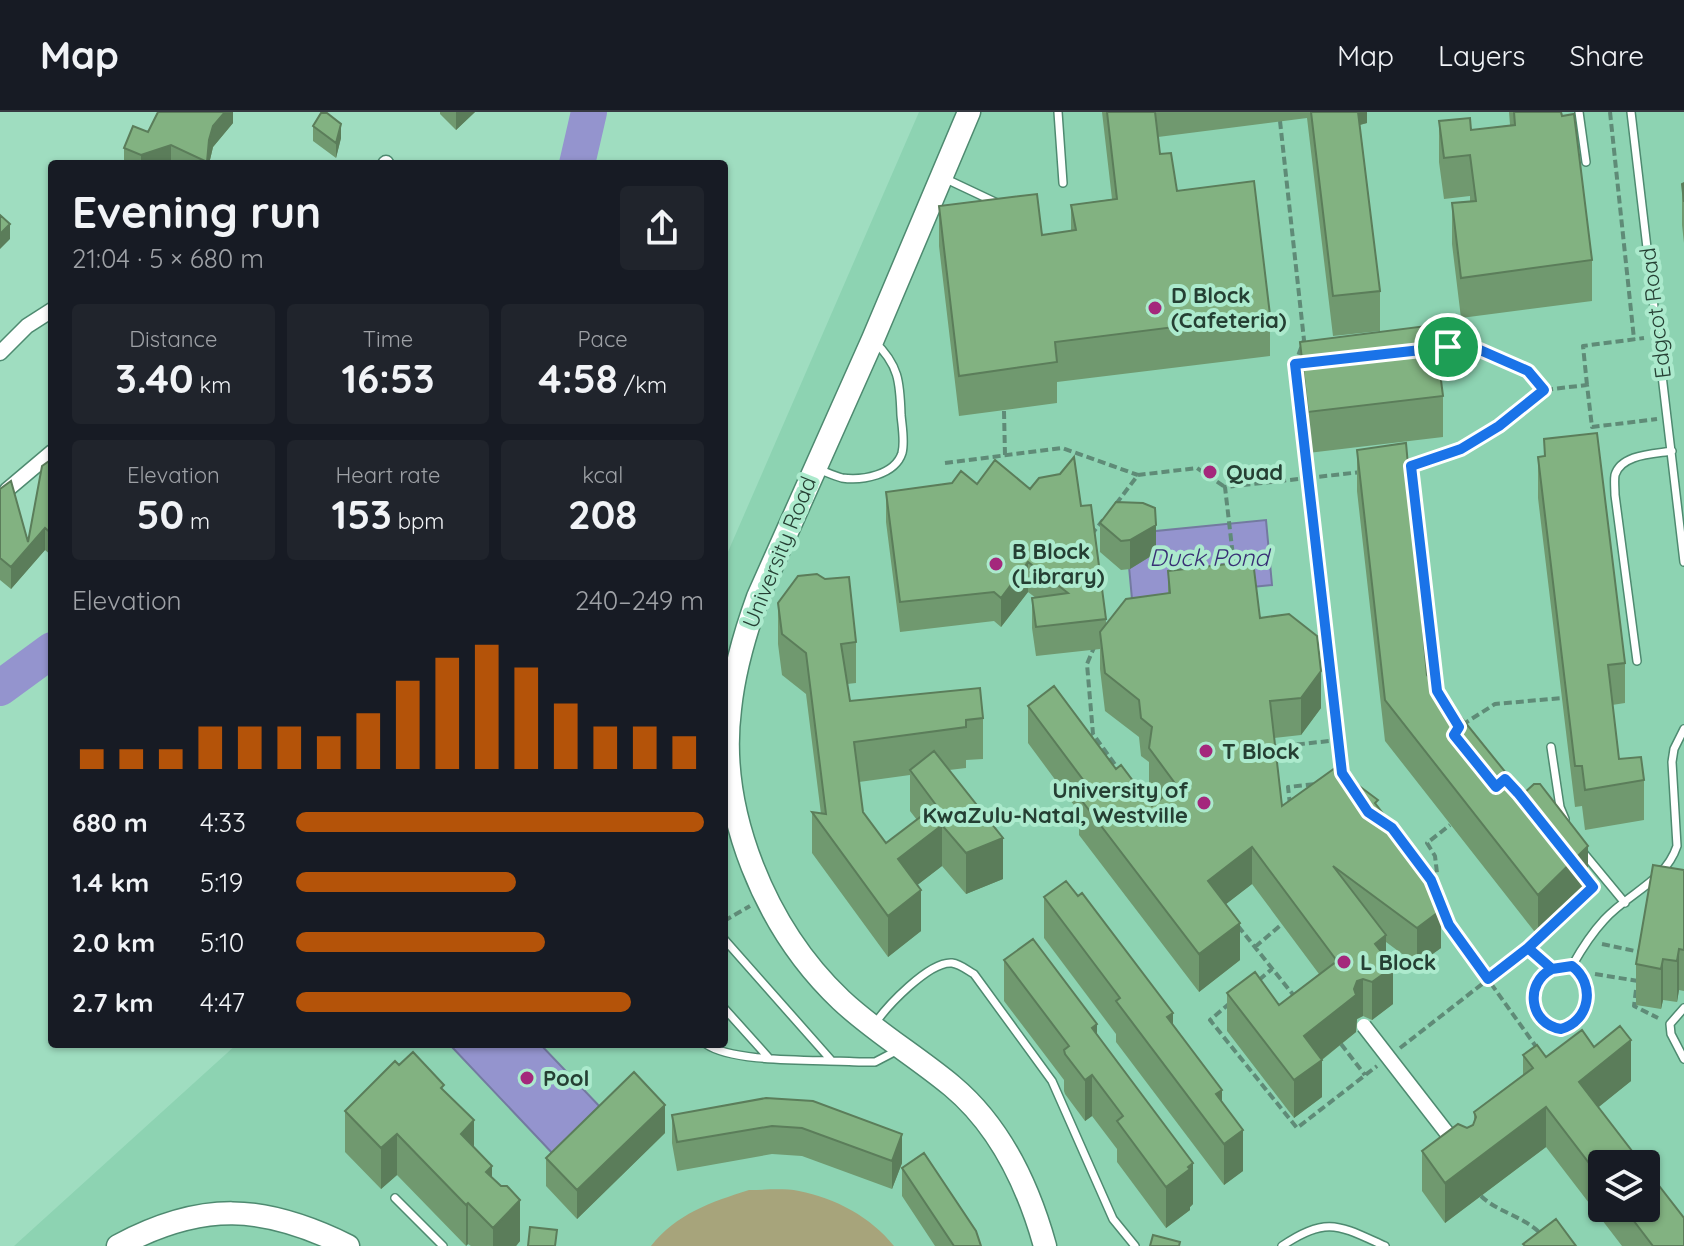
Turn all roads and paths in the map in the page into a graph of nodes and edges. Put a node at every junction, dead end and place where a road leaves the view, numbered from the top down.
1 (969, 112) edge
2 (1058, 112) edge
3 (1579, 112) edge
4 (1610, 112) edge
5 (1631, 112) edge
6 (1280, 121) dead end
7 (1586, 162) dead end
8 (942, 177) junction
9 (1063, 183) dead end
10 (1008, 208) edge
11 (48, 313) edge
12 (1657, 337) junction
13 (873, 339) junction
14 (1634, 339) junction
15 (1419, 349) edge
16 (0, 353) edge
17 (1309, 362) edge
18 (1295, 364) junction
19 (1587, 385) junction
20 (1544, 390) junction
21 (1004, 411) dead end
22 (1667, 418) junction
23 (1672, 451) junction
24 (48, 455) edge
25 (1005, 455) junction
26 (945, 463) dead end
27 (1411, 466) junction
28 (1396, 467) edge
29 (813, 468) junction
30 (1366, 471) edge
31 (1138, 475) junction
32 (1308, 478) junction
33 (1225, 487) junction
34 (7, 490) edge
35 (1682, 518) edge
36 (1091, 535) edge
37 (1684, 562) edge
38 (1236, 579) edge
39 (1097, 640) edge
40 (1328, 643) junction
41 (1315, 644) edge
42 (1637, 661) dead end
43 (1437, 691) edge
44 (1562, 698) edge
45 (1459, 727) edge
46 (1684, 729) edge
47 (1339, 740) junction
48 (1271, 747) edge
49 (1551, 747) dead end
50 (1120, 771) edge
51 (1332, 783) edge
52 (1317, 784) edge
53 (1290, 812) edge
54 (1450, 825) dead end
55 (1568, 828) edge
56 (1574, 838) edge
57 (1423, 869) edge
58 (1584, 876) edge
59 (1431, 880) junction
60 (1424, 884) edge
61 (1625, 903) junction
62 (753, 905) dead end
63 (728, 919) edge
64 (1233, 920) edge
65 (1282, 924) dead end
66 (1587, 941) junction
67 (728, 944) edge
68 (1255, 947) junction
69 (1528, 948) junction
70 (1643, 953) edge
71 (1575, 968) junction
72 (1272, 969) junction
73 (1552, 969) junction
74 (1488, 979) junction
75 (1252, 986) edge
76 (1231, 1003) edge
77 (1302, 1005) edge
78 (1684, 1008) edge
79 (728, 1012) edge
80 (1659, 1018) dead end
81 (1364, 1026) dead end
82 (873, 1027) junction
83 (1341, 1044) dead end
84 (714, 1048) edge
85 (899, 1048) junction
86 (1538, 1050) edge
87 (1397, 1051) dead end
88 (768, 1057) junction
89 (1684, 1059) edge
90 (831, 1060) junction
91 (1385, 1060) dead end
92 (1365, 1075) junction
93 (1466, 1158) edge
94 (1481, 1196) dead end
95 (395, 1198) dead end
96 (1543, 1236) edge
97 (118, 1246) edge
98 (348, 1246) edge
99 (443, 1246) edge
100 (1045, 1246) edge
101 (1135, 1246) edge
102 (1282, 1246) edge
103 (1385, 1246) edge

1 - 8 street, University Road
2 - 9 lane
3 - 7 lane
4 - 14 path
5 - 12 lane, Edgcot Road
6 - 18 path
8 - 10 lane
8 - 13 street, University Road
11 - 16 street
12 - 14 path
12 - 22 lane, Edgcot Road
13 - 29 street, University Road
13 - 29 lane
14 - 19 path
15 - 20 path
17 - 18 path
18 - 32 path
19 - 20 path
19 - 22 path
20 - 27 path
21 - 25 path
22 - 23 lane, Edgcot Road
23 - 35 lane, Edgcot Road
23 - 42 lane
24 - 34 street
25 - 26 path
25 - 31 path
27 - 28 path
27 - 43 path
29 - 82 street, University Road
30 - 32 path
31 - 33 path
31 - 36 path
32 - 33 path
32 - 40 path
33 - 38 path
35 - 37 lane, Edgcot Road
39 - 50 path
40 - 41 path
40 - 47 path
44 - 45 path
46 - 61 lane
47 - 48 path
47 - 51 path
49 - 55 lane
52 - 53 path
54 - 59 path
56 - 61 lane
57 - 59 path
58 - 69 path
59 - 60 path
59 - 74 path
61 - 66 lane
62 - 63 path
64 - 68 path
65 - 68 path
66 - 70 path
66 - 71 lane
67 - 90 lane
68 - 72 path
69 - 73 path
69 - 74 path
71 - 73 lane
71 - 73 lane
71 - 80 path
72 - 75 path
72 - 77 path
74 - 86 path
74 - 87 path
76 - 92 path
78 - 89 lane
79 - 88 lane
81 - 93 street, bridge
82 - 85 street, University Road
82 - 101 lane
83 - 92 path
84 - 88 lane
85 - 90 lane
85 - 100 street, University Road
88 - 90 lane
91 - 92 path
94 - 96 path
95 - 99 lane
97 - 98 street
102 - 103 lane

